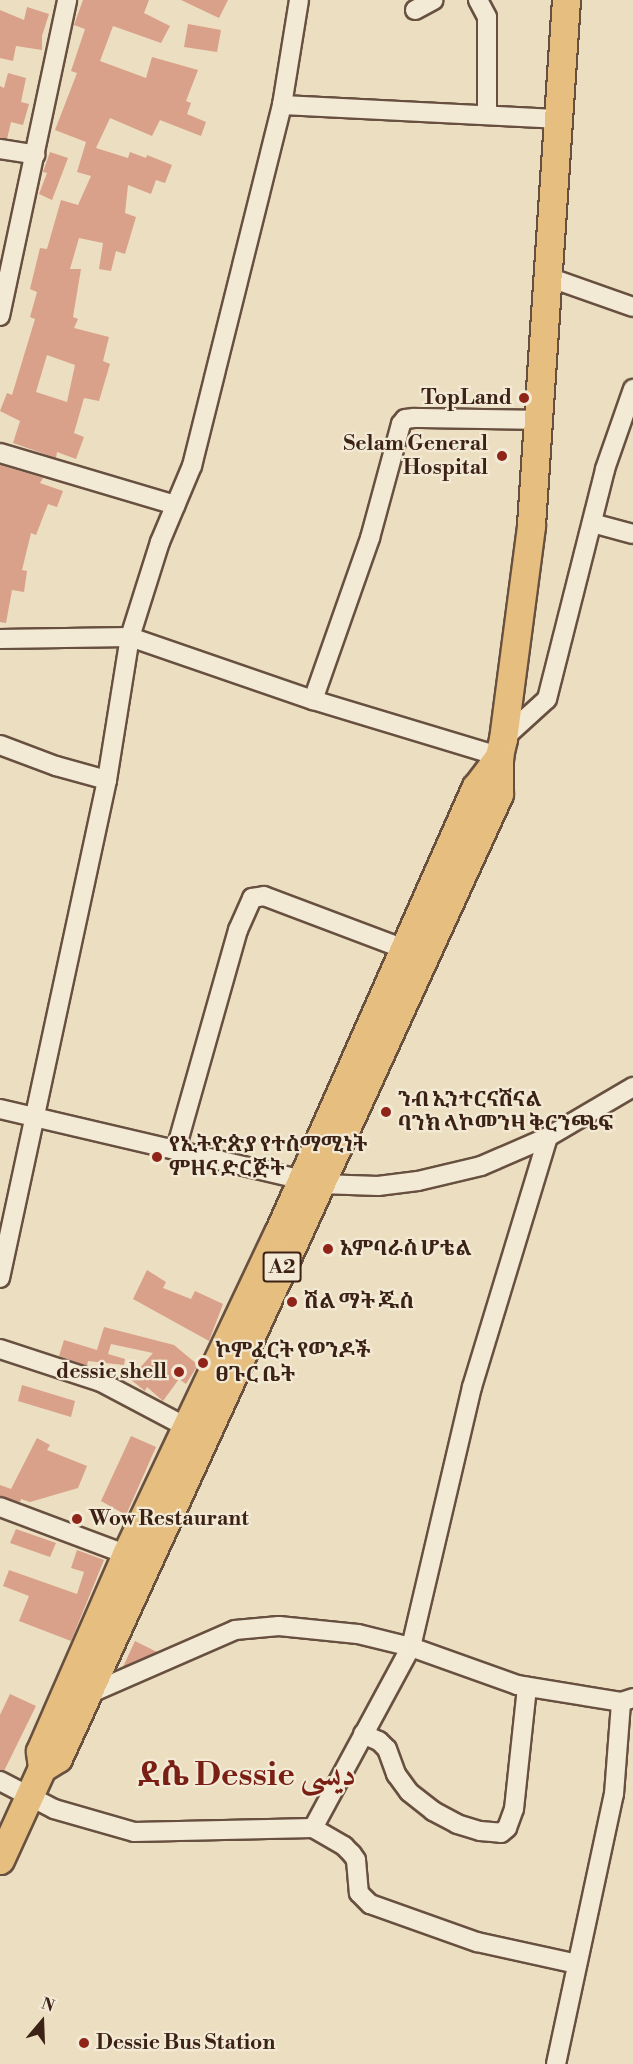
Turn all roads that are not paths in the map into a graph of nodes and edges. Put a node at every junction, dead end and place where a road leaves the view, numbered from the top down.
1 (67, 0) edge
2 (299, 0) edge
3 (434, 0) edge
4 (478, 0) edge
5 (566, 0) edge
6 (415, 10) dead end
7 (282, 105) junction
8 (487, 115) junction
9 (557, 119) junction
10 (0, 149) edge
11 (36, 155) junction
12 (548, 277) junction
13 (633, 307) edge
14 (0, 316) edge
15 (633, 389) edge
16 (536, 420) junction
17 (0, 453) edge
18 (175, 505) junction
19 (592, 523) junction
20 (633, 534) edge
21 (130, 637) junction
22 (0, 639) edge
23 (313, 700) junction
24 (0, 745) edge
25 (501, 747) junction
26 (107, 780) junction
27 (415, 953) junction
28 (633, 1087) edge
29 (0, 1109) edge
30 (36, 1117) junction
31 (548, 1137) junction
32 (176, 1149) junction
33 (310, 1182) junction
34 (0, 1278) edge
35 (0, 1349) edge
36 (196, 1431) junction
37 (0, 1507) edge
38 (137, 1558) junction
39 (411, 1647) junction
40 (526, 1687) junction
41 (76, 1693) junction
42 (627, 1700) edge
43 (363, 1734) junction
44 (0, 1781) edge
45 (26, 1806) junction
46 (313, 1828) junction
47 (0, 1860) edge
48 (577, 1964) junction
49 (556, 2064) edge

1 - 11 street
2 - 7 street
3 - 6 street
4 - 8 street
5 - 9 highway, A2
7 - 8 street
7 - 18 street
8 - 9 street
9 - 12 highway, A2
10 - 11 street
11 - 14 street
12 - 13 street
12 - 16 highway, A2
15 - 19 street
16 - 23 street
16 - 25 highway, A2
17 - 18 street
18 - 21 street
19 - 20 street
19 - 25 street
21 - 22 street
21 - 23 street
21 - 26 street
23 - 25 street
24 - 26 street
25 - 27 highway, A2
26 - 30 street
27 - 32 street
27 - 33 highway, A2
28 - 31 street
29 - 30 street
30 - 32 street
30 - 34 street
31 - 33 street
31 - 39 street
32 - 33 street
33 - 36 highway, A2
35 - 36 street
36 - 38 highway, A2
37 - 38 street
38 - 41 highway, A2
39 - 40 street
39 - 41 street
39 - 43 street
40 - 42 street
40 - 43 street
41 - 45 highway, A2
42 - 48 street
43 - 46 street
44 - 45 street
45 - 46 street
45 - 47 highway, A2
46 - 48 street
48 - 49 street

